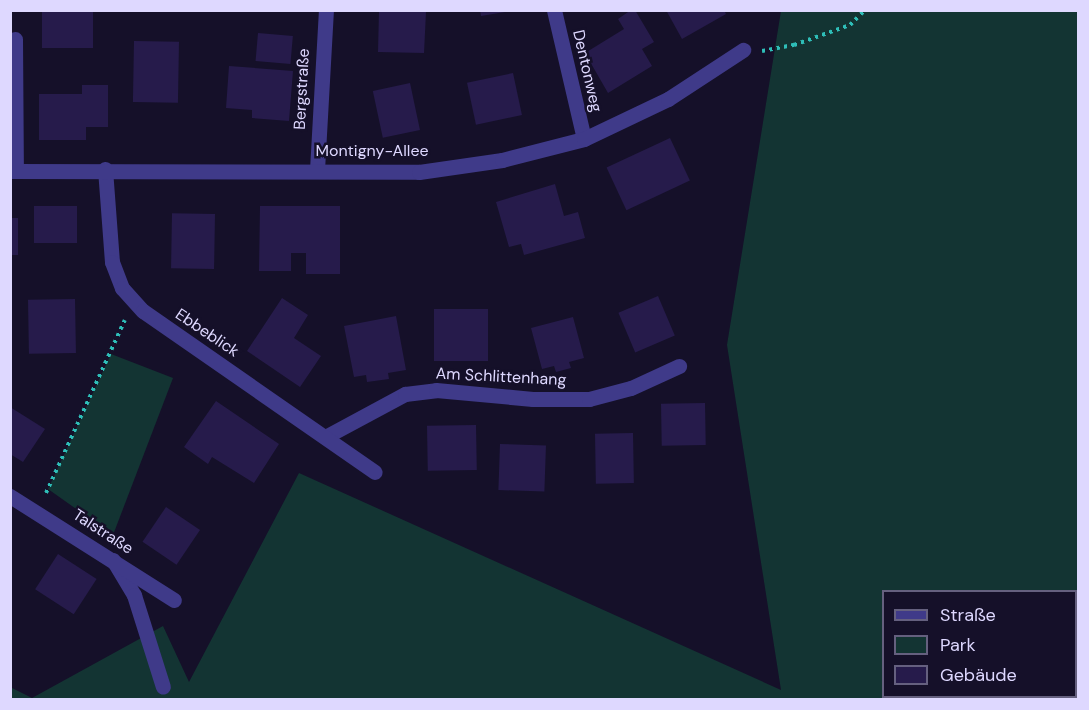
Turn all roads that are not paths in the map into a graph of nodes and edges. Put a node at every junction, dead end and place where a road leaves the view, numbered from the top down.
1 (326, 10) edge
2 (554, 10) edge
3 (15, 39) dead end
4 (743, 50) road end
5 (584, 139) junction
6 (105, 170) junction
7 (317, 170) junction
8 (13, 171) edge
9 (679, 366) dead end
10 (326, 437) junction
11 (375, 472) dead end
12 (10, 496) edge
13 (113, 560) junction
14 (174, 600) dead end
15 (163, 687) dead end

1 - 7 street, Bergstraße
2 - 5 street, Dentonweg
3 - 8 street
4 - 5 street, Montigny-Allee
5 - 7 street, Montigny-Allee
6 - 7 street, Montigny-Allee
6 - 8 street, Montigny-Allee
6 - 10 street, Ebbeblick
9 - 10 street, Am Schlittenhang
10 - 11 street, Ebbeblick
12 - 13 street, Talstraße
13 - 14 street, Talstraße
13 - 15 street

